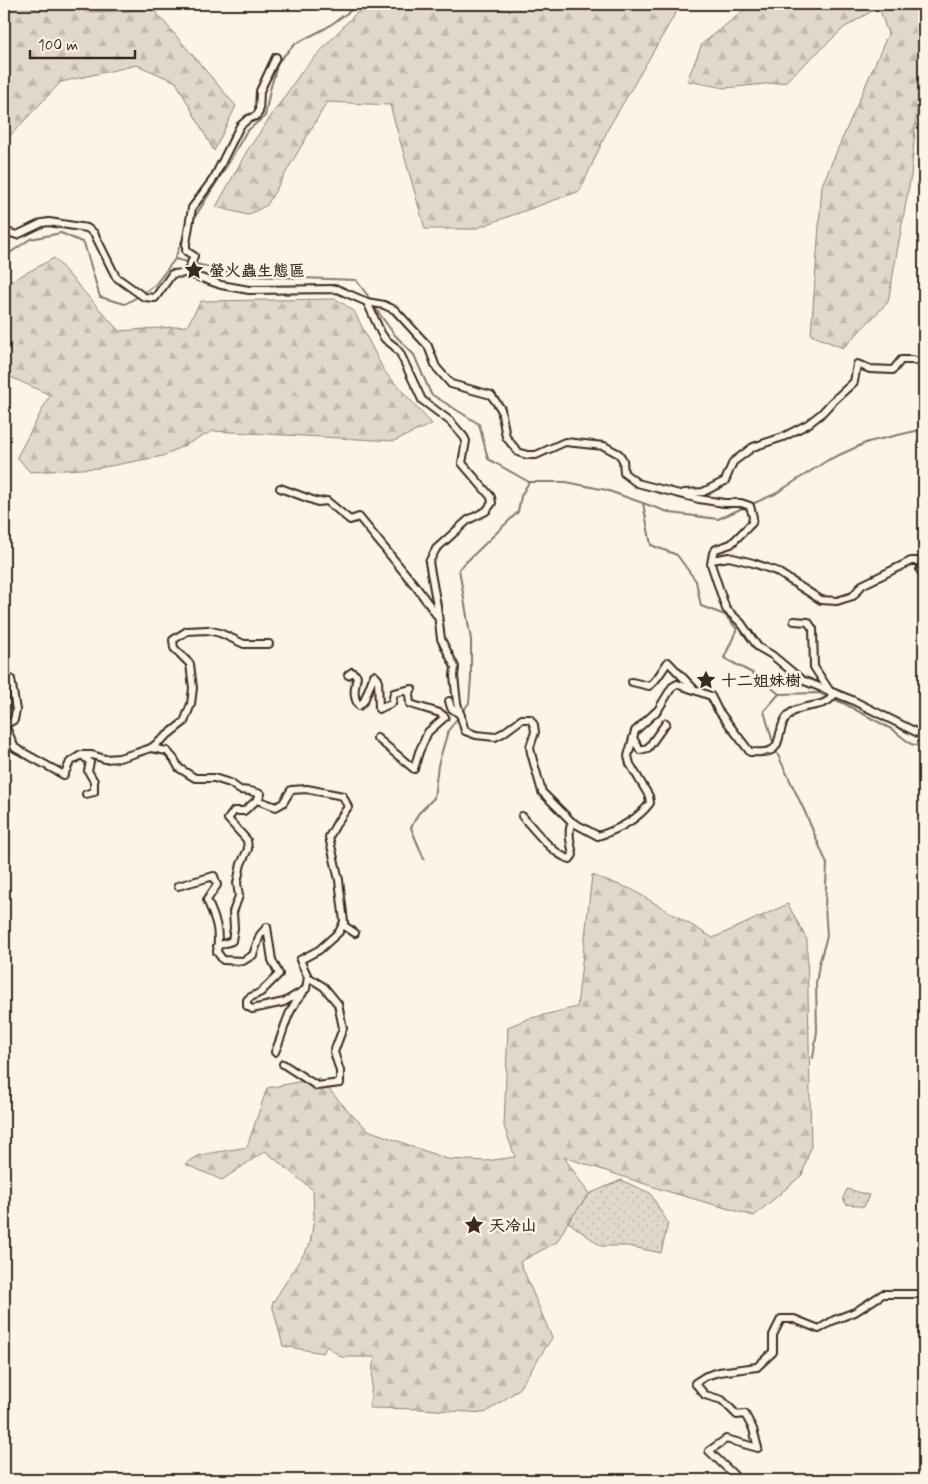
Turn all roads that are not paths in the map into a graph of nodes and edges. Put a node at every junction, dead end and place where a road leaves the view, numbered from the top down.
1 (276, 57) dead end
2 (4, 231) edge
3 (187, 273) junction
4 (367, 302) junction
5 (924, 363) edge
6 (280, 488) dead end
7 (678, 494) junction
8 (712, 560) junction
9 (924, 576) edge
10 (439, 618) junction
11 (794, 621) dead end
12 (269, 644) dead end
13 (4, 675) edge
14 (348, 675) dead end
15 (632, 682) dead end
16 (696, 691) junction
17 (831, 691) junction
18 (449, 701) dead end
19 (461, 715) junction
20 (445, 717) junction
21 (666, 723) dead end
22 (924, 736) edge
23 (377, 738) dead end
24 (633, 738) junction
25 (151, 748) junction
26 (81, 755) junction
27 (86, 794) dead end
28 (257, 800) junction
29 (522, 816) dead end
30 (572, 822) junction
31 (178, 886) dead end
32 (343, 925) junction
33 (355, 933) dead end
34 (217, 946) junction
35 (308, 977) junction
36 (306, 989) junction
37 (275, 1052) dead end
38 (282, 1064) dead end
39 (924, 1294) edge
40 (735, 1480) edge

1 - 3 street
2 - 3 street
3 - 4 street
4 - 7 street
4 - 10 street
5 - 7 street
6 - 10 street
7 - 8 street
8 - 9 street
8 - 17 street
10 - 19 street
11 - 17 street
12 - 25 street
13 - 26 street
14 - 20 street
15 - 16 street
16 - 17 street
16 - 24 street
17 - 22 street
18 - 19 street
19 - 20 street
19 - 30 street
20 - 23 street
21 - 24 street
24 - 30 street
25 - 26 street
25 - 28 street
26 - 27 street
28 - 32 street
28 - 34 street
29 - 30 street
31 - 34 street
32 - 33 street
32 - 35 street
34 - 36 street
35 - 36 street
35 - 38 street
36 - 37 street
39 - 40 street

